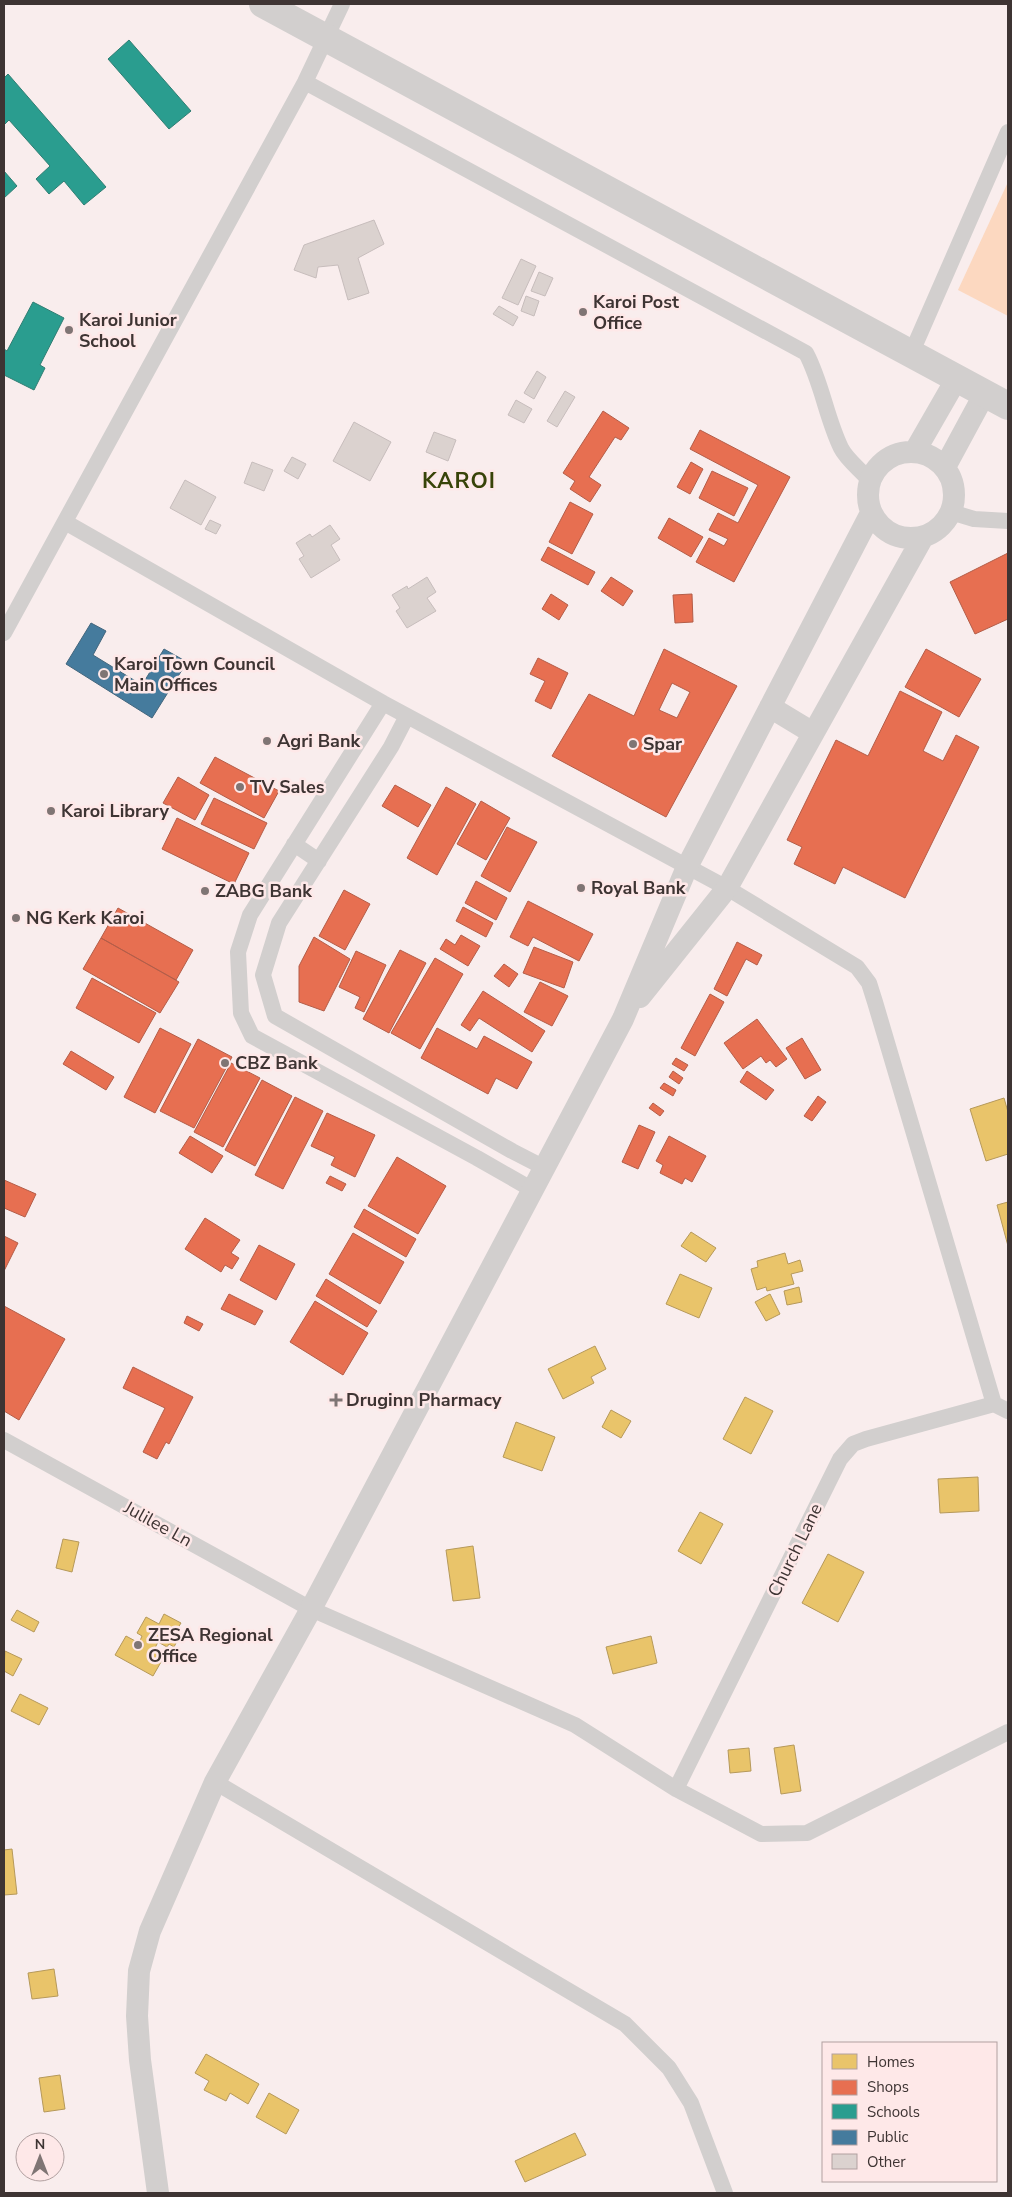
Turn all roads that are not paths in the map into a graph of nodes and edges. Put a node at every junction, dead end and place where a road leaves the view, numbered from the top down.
1 (263, 4) edge
2 (342, 4) edge
3 (326, 37) junction
4 (305, 82) junction
5 (1008, 132) edge
6 (911, 354) junction
7 (957, 378) junction
8 (997, 400) edge
9 (915, 451) junction
10 (945, 467) junction
11 (870, 480) junction
12 (951, 512) junction
13 (871, 513) junction
14 (1008, 520) edge
15 (65, 522) junction
16 (923, 537) junction
17 (4, 633) edge
18 (383, 703) junction
19 (770, 707) junction
20 (408, 716) junction
21 (814, 733) junction
22 (294, 844) junction
23 (319, 860) junction
24 (687, 867) junction
25 (727, 888) junction
26 (623, 1019) junction
27 (327, 1046) junction
28 (314, 1070) junction
29 (545, 1168) junction
30 (533, 1190) junction
31 (1001, 1407) edge
32 (4, 1440) edge
33 (311, 1609) junction
34 (1008, 1732) edge
35 (215, 1782) junction
36 (676, 1789) junction
37 (158, 2193) edge
38 (725, 2193) edge

1 - 3 highway
2 - 3 street
3 - 4 street
3 - 6 highway
4 - 11 street
4 - 15 street
5 - 6 street
6 - 7 highway
7 - 8 highway
7 - 9 street
8 - 10 street
9 - 10 street
9 - 11 street
10 - 12 street
11 - 13 street
12 - 14 street
12 - 16 street
13 - 16 street
13 - 19 street
15 - 17 street
15 - 18 street
16 - 21 street
18 - 20 street
18 - 22 street
19 - 21 street
19 - 24 street
20 - 23 street
20 - 24 street
21 - 25 street
22 - 23 street
22 - 28 street
23 - 27 street
24 - 25 street
24 - 26 street
25 - 26 street
25 - 31 street
26 - 29 street
27 - 28 street
27 - 29 street
28 - 30 street
29 - 30 street
30 - 33 street
31 - 36 street, Church Lane
32 - 33 street, Julilee Ln
33 - 35 street
33 - 36 street, Julilee Ln
34 - 36 street, Julilee Ln
35 - 37 street
35 - 38 street

